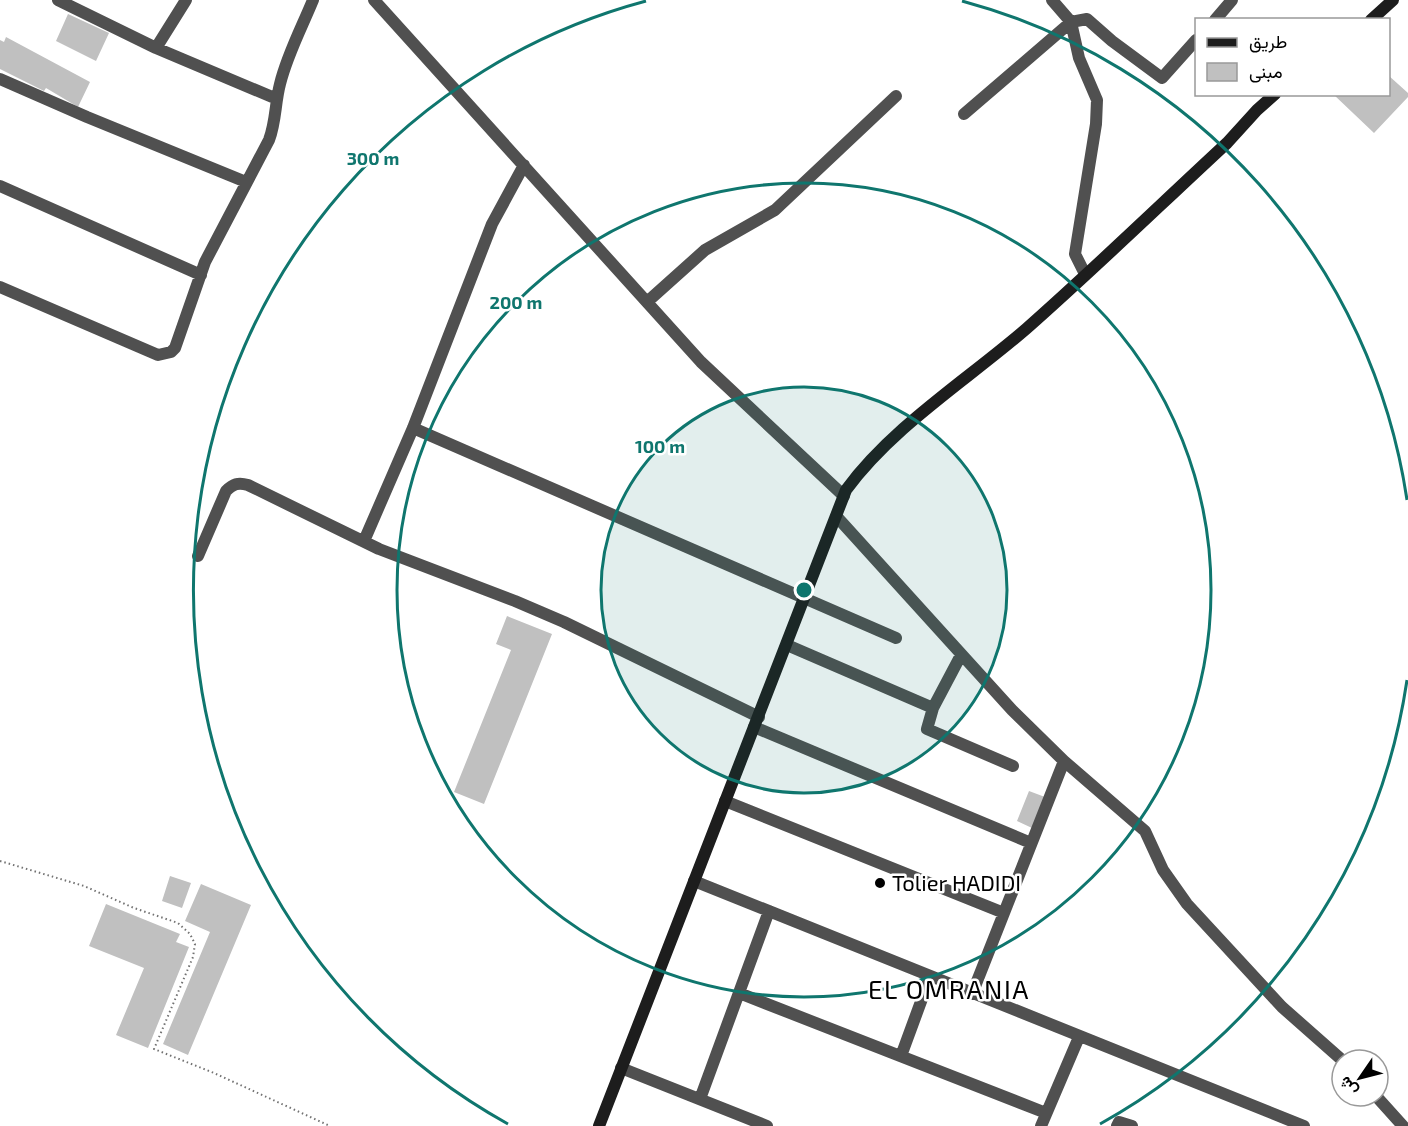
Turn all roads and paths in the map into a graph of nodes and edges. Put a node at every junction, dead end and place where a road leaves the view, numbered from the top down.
1 (58, 0) edge
2 (186, 0) edge
3 (313, 0) edge
4 (374, 0) edge
5 (1052, 0) edge
6 (1232, 0) edge
7 (1394, 0) edge
8 (1217, 18) edge
9 (1373, 18) edge
10 (1071, 22) junction
11 (1195, 42) edge
12 (156, 48) junction
13 (0, 79) edge
14 (896, 96) dead end
15 (1273, 96) edge
16 (277, 99) junction
17 (964, 114) dead end
18 (524, 165) junction
19 (246, 182) junction
20 (0, 186) edge
21 (201, 274) junction
22 (1085, 274) junction
23 (0, 287) edge
24 (647, 302) junction
25 (413, 428) junction
26 (844, 496) junction
27 (837, 517) junction
28 (364, 541) junction
29 (198, 556) dead end
30 (805, 598) junction
31 (896, 638) dead end
32 (787, 645) junction
33 (962, 655) junction
34 (933, 708) junction
35 (756, 722) junction
36 (1064, 760) junction
37 (1013, 766) dead end
38 (725, 801) junction
39 (1031, 843) junction
40 (0, 861) edge
41 (694, 881) junction
42 (770, 911) junction
43 (1004, 913) junction
44 (930, 976) junction
45 (739, 993) junction
46 (972, 994) junction
47 (1079, 1036) junction
48 (1330, 1049) edge
49 (901, 1056) junction
50 (621, 1068) junction
51 (700, 1099) junction
52 (1387, 1108) edge
53 (1046, 1113) junction
54 (330, 1126) edge
55 (599, 1126) edge
56 (767, 1126) edge
57 (1041, 1126) edge
58 (1117, 1126) edge
59 (1132, 1126) edge
60 (1304, 1126) edge
61 (1403, 1126) edge

1 - 12 street
2 - 12 street
3 - 16 street
4 - 18 street
5 - 10 street
6 - 8 street
7 - 9 street
10 - 11 street
10 - 17 street
10 - 22 street
12 - 16 street
13 - 19 street
14 - 24 street
15 - 22 street
16 - 19 street
18 - 24 street
18 - 25 street
19 - 21 street
20 - 21 street
21 - 23 street
22 - 26 street
24 - 26 street
25 - 28 street
25 - 30 street
26 - 27 street
27 - 30 street
27 - 33 street
28 - 29 street
28 - 35 street
30 - 31 street
30 - 32 street
32 - 34 street
32 - 35 street
33 - 34 street
33 - 36 street
34 - 37 street
35 - 38 street
35 - 39 street
36 - 39 street
36 - 48 street
38 - 41 street
38 - 43 street
39 - 43 street
40 - 54 path
41 - 42 street
41 - 50 street
42 - 44 street
42 - 45 street
43 - 46 street
44 - 46 street
44 - 49 street
45 - 49 street
45 - 51 street
46 - 47 street
47 - 53 street
47 - 60 street
49 - 53 street
50 - 51 street
50 - 55 street
51 - 56 street
52 - 61 street
53 - 57 street
58 - 59 street

